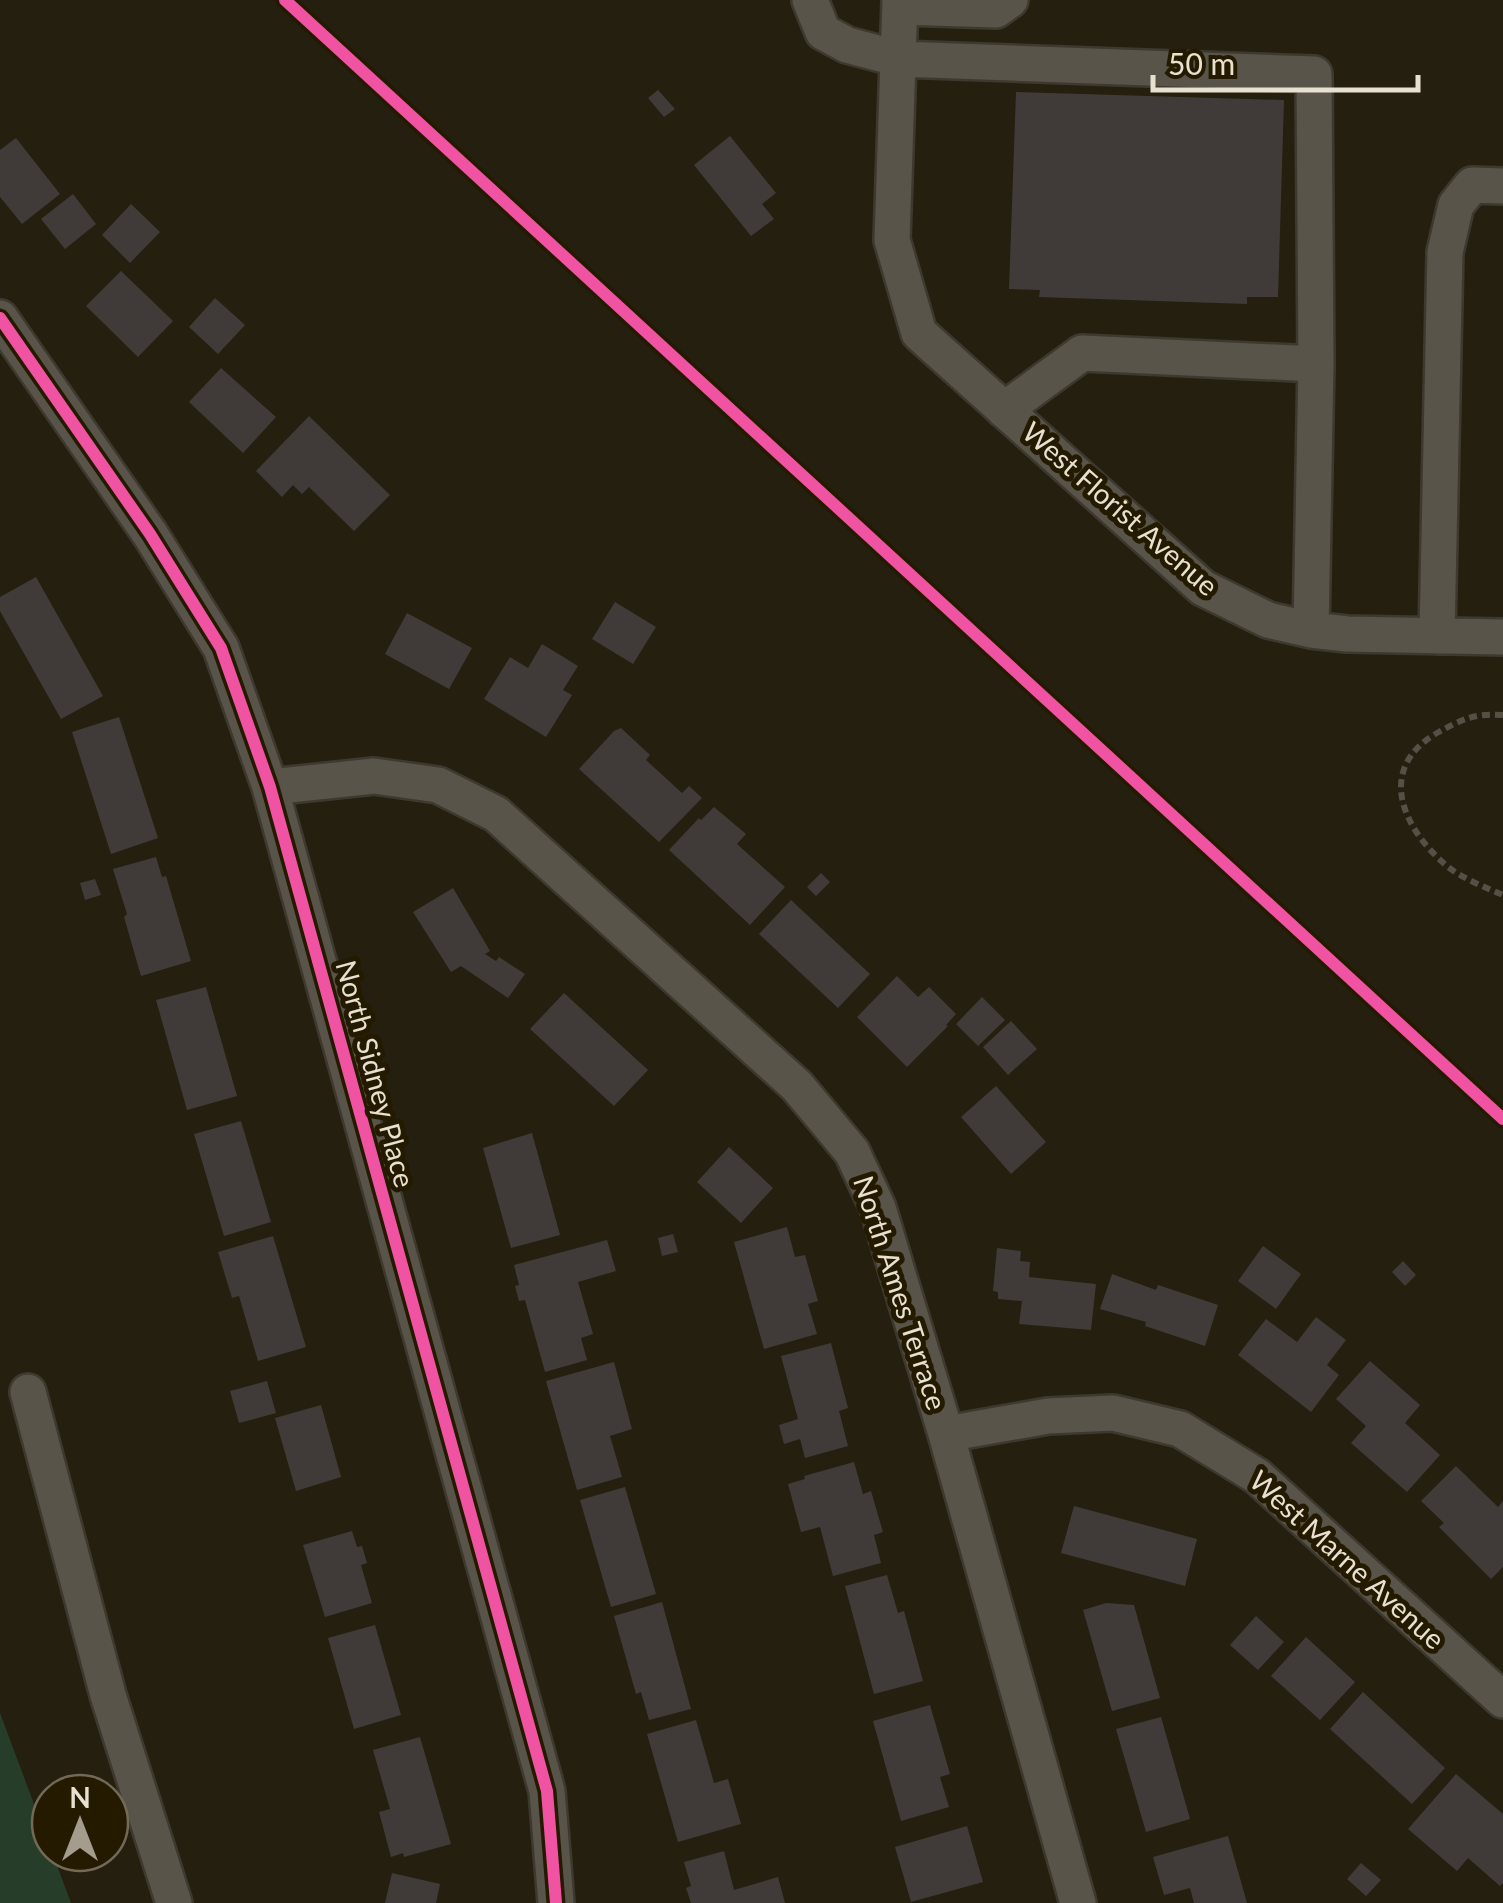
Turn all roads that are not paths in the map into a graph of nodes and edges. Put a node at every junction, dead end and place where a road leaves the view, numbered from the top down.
1 (810, 0) edge
2 (1010, 0) edge
3 (900, 4) edge
4 (900, 59) junction
5 (1503, 186) edge
6 (0, 318) edge
7 (1316, 364) junction
8 (1004, 410) junction
9 (1312, 630) junction
10 (1437, 636) junction
11 (1503, 638) edge
12 (270, 787) junction
13 (28, 1392) dead end
14 (946, 1434) junction
15 (1503, 1700) edge
16 (174, 1903) edge
17 (556, 1903) edge
18 (1078, 1903) edge

1 - 4 street
2 - 3 street
3 - 4 street, West Florist Avenue
4 - 7 street
4 - 8 street, West Florist Avenue
5 - 10 street
6 - 12 street, North Sidney Place
7 - 8 street
7 - 9 street
8 - 9 street, West Florist Avenue
9 - 10 street, West Florist Avenue
10 - 11 street, West Florist Avenue
12 - 14 street, North Ames Terrace
12 - 17 street, North Sidney Place
13 - 16 street
14 - 15 street, West Marne Avenue
14 - 18 street, North Ames Terrace

